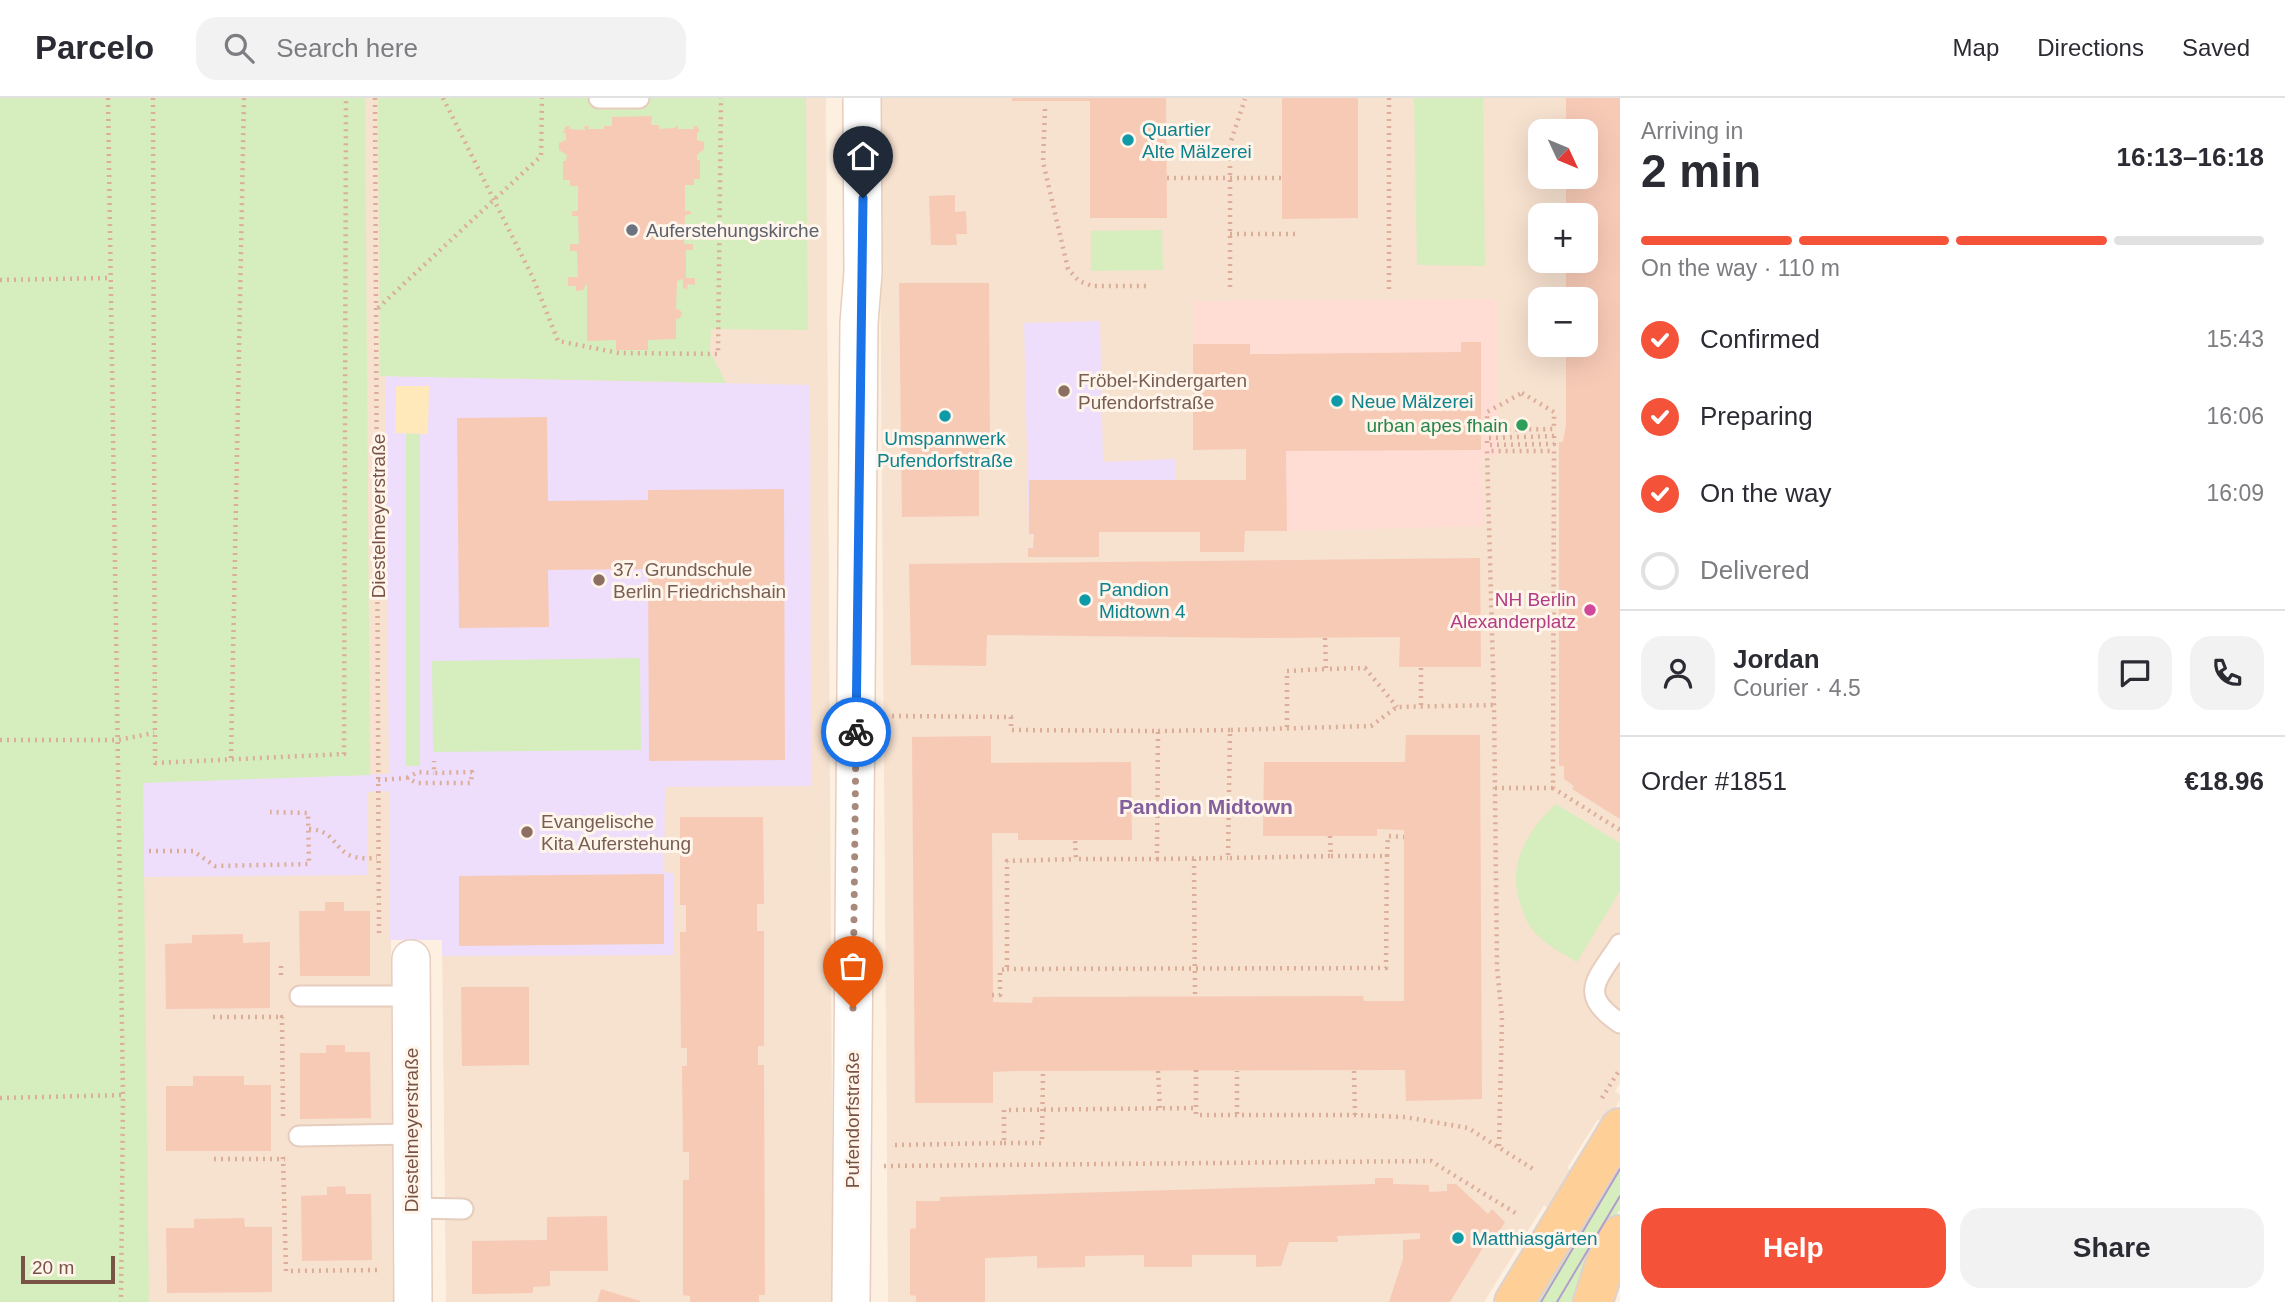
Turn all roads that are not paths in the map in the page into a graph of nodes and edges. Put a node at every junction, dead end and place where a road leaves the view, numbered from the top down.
1 (599, 98) edge
2 (639, 98) edge
3 (862, 98) edge
4 (1620, 944) edge
5 (411, 959) dead end
6 (291, 993) road end
7 (411, 996) junction
8 (1620, 1023) edge
9 (1620, 1128) edge
10 (411, 1134) junction
11 (299, 1136) dead end
12 (411, 1208) junction
13 (463, 1209) dead end
14 (1620, 1235) edge
15 (413, 1302) edge
16 (851, 1302) edge
17 (1514, 1302) edge
18 (1593, 1302) edge

1 - 2 lane
3 - 16 street, Pufendorfstraße
4 - 8 lane
5 - 7 street, Diestelmeyerstraße
6 - 7 lane
7 - 10 street, Diestelmeyerstraße
9 - 17 main road
10 - 11 lane
10 - 12 street, Diestelmeyerstraße
12 - 13 lane
12 - 15 street, Diestelmeyerstraße
14 - 18 main road

